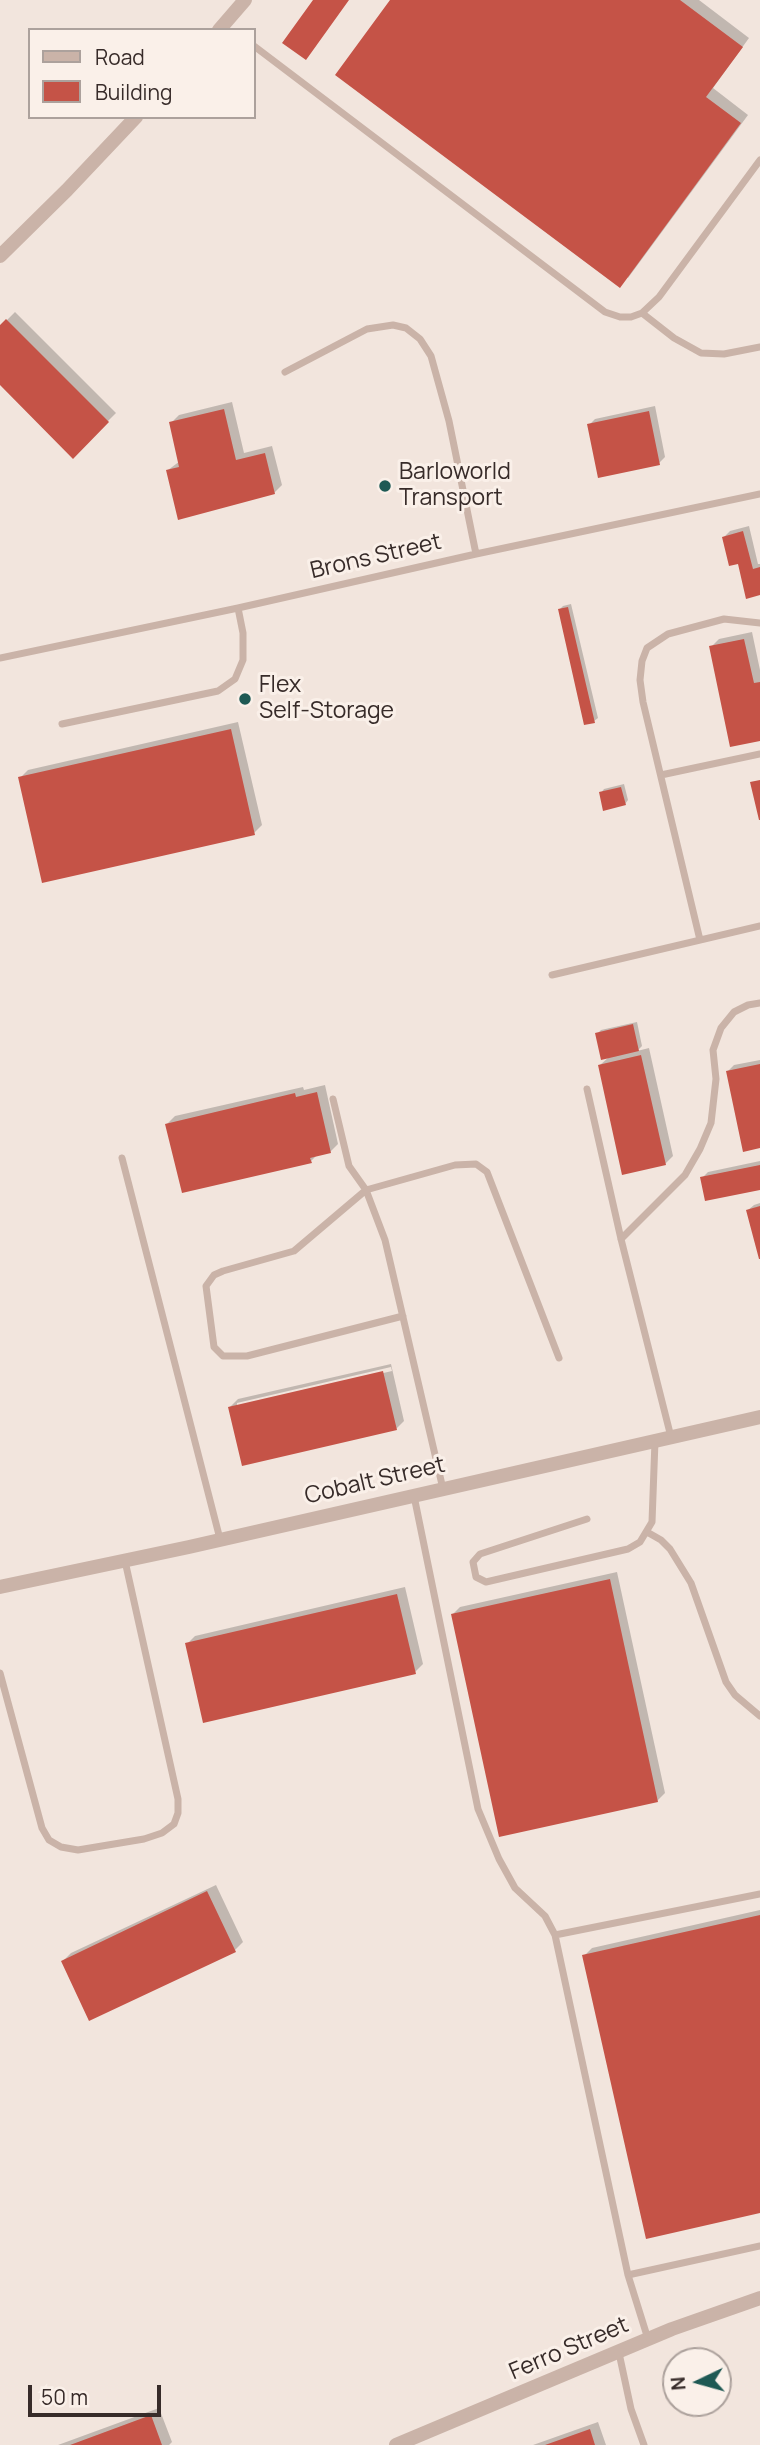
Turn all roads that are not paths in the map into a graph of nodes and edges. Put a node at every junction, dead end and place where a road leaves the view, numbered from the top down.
1 (246, 0) edge
2 (226, 28) edge
3 (256, 48) edge
4 (134, 119) edge
5 (760, 160) edge
6 (0, 256) edge
7 (642, 313) junction
8 (760, 346) edge
9 (285, 373) dead end
10 (760, 494) edge
11 (476, 554) junction
12 (238, 608) junction
13 (760, 623) edge
14 (0, 658) edge
15 (62, 724) dead end
16 (760, 754) edge
17 (661, 775) junction
18 (760, 926) edge
19 (700, 940) junction
20 (552, 975) dead end
21 (760, 1003) edge
22 (587, 1089) dead end
23 (333, 1098) dead end
24 (122, 1158) dead end
25 (366, 1190) junction
26 (621, 1239) junction
27 (403, 1317) junction
28 (559, 1358) dead end
29 (760, 1417) edge
30 (671, 1437) junction
31 (655, 1441) junction
32 (443, 1489) junction
33 (414, 1495) junction
34 (587, 1519) dead end
35 (647, 1532) junction
36 (220, 1539) junction
37 (125, 1561) junction
38 (0, 1587) edge
39 (0, 1672) edge
40 (760, 1716) edge
41 (760, 1894) edge
42 (555, 1935) junction
43 (760, 2246) edge
44 (628, 2275) junction
45 (760, 2298) edge
46 (648, 2340) junction
47 (619, 2353) junction
48 (396, 2445) edge
49 (645, 2445) edge

1 - 2 street
3 - 7 lane
4 - 6 street
5 - 7 lane
7 - 8 lane
9 - 11 lane
10 - 11 lane, Brons Street
11 - 12 lane, Brons Street
12 - 14 lane, Brons Street
12 - 15 lane
13 - 17 lane
16 - 17 lane
17 - 19 lane
18 - 19 lane
19 - 20 lane
21 - 26 lane
22 - 26 lane
23 - 25 lane
24 - 36 lane
25 - 27 lane
25 - 27 lane
25 - 28 lane
26 - 30 lane
27 - 32 lane
29 - 30 street, Cobalt Street
30 - 31 street, Cobalt Street
31 - 32 street, Cobalt Street
31 - 35 lane
32 - 33 street, Cobalt Street
33 - 36 street, Cobalt Street
33 - 42 lane
34 - 35 lane
35 - 40 lane
36 - 37 street, Cobalt Street
37 - 38 street, Cobalt Street
37 - 39 lane
41 - 42 lane
42 - 44 lane
43 - 44 lane
44 - 46 lane
45 - 46 street, Ferro Street
46 - 47 street, Ferro Street
47 - 48 street, Ferro Street
47 - 49 lane

